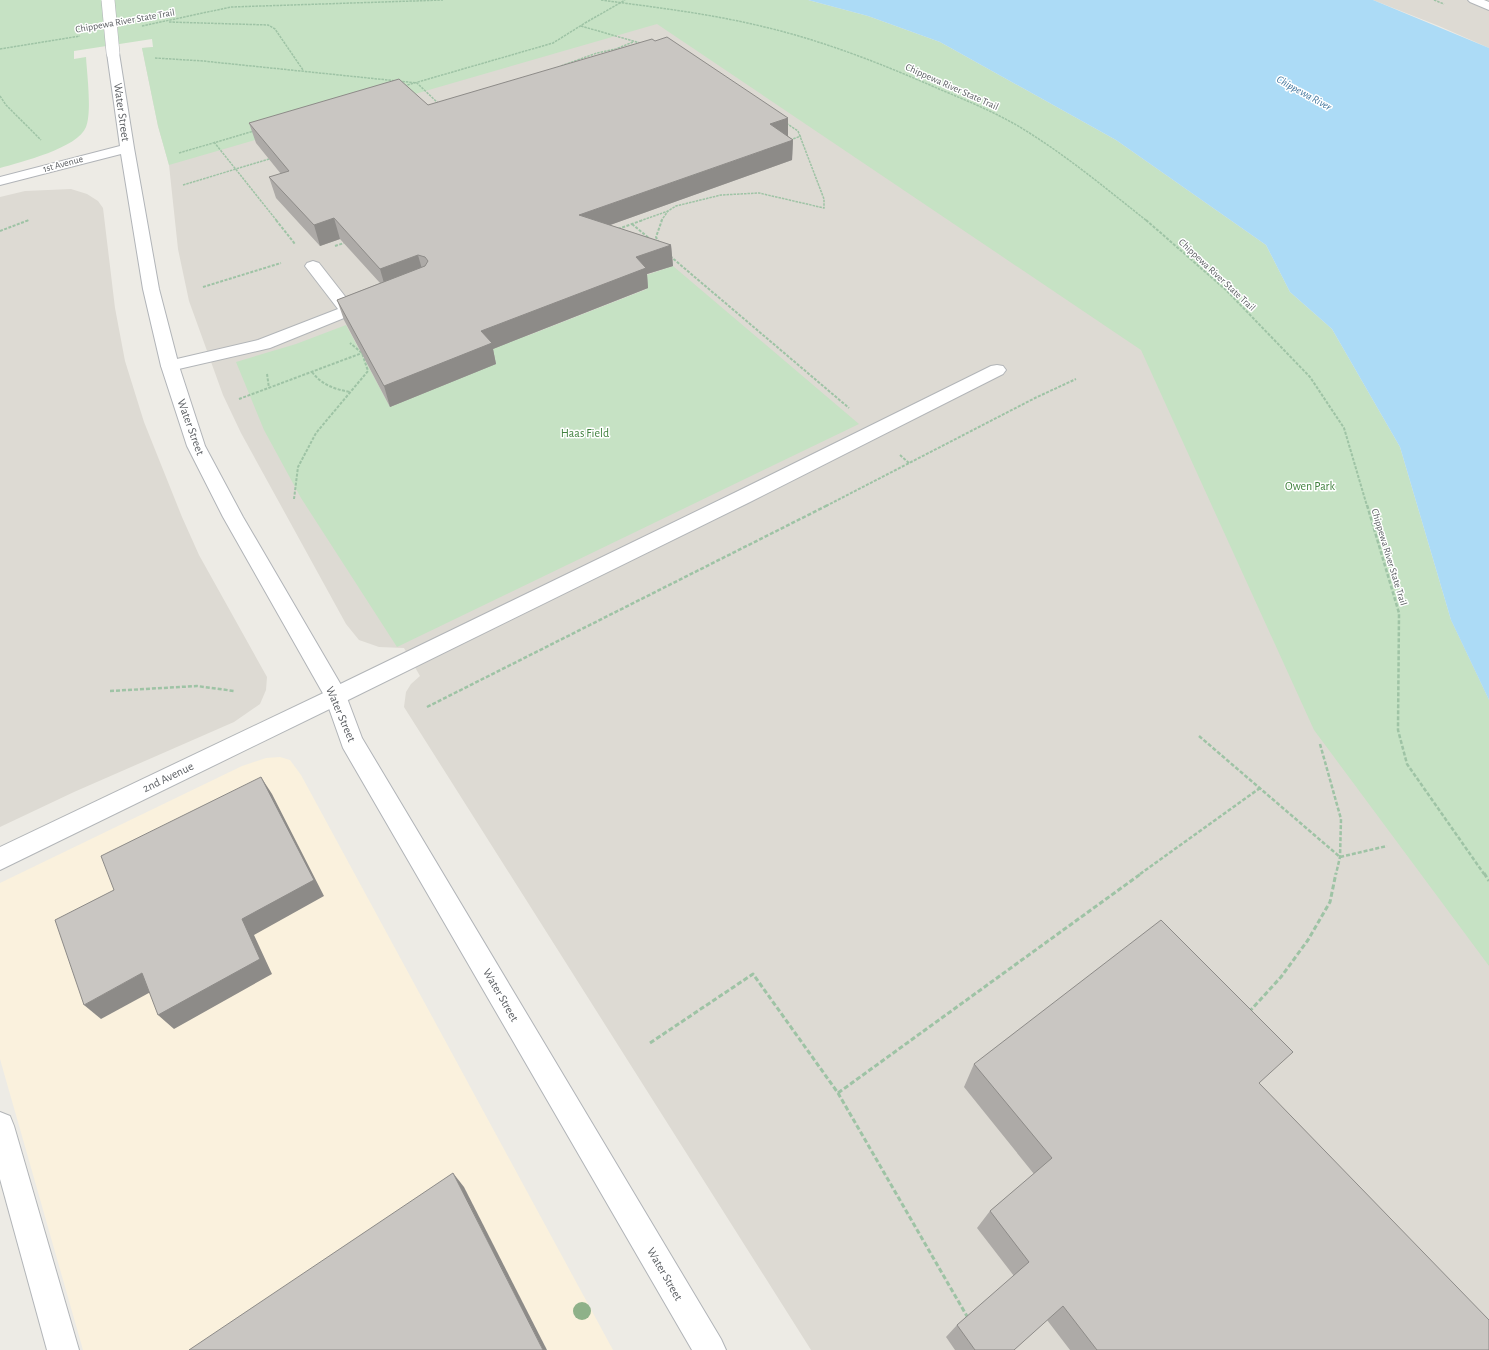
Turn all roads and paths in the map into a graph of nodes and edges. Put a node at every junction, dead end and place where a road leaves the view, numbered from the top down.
1 (108, 0) edge
2 (443, 0) edge
3 (601, 0) edge
4 (625, 0) edge
5 (1474, 0) edge
6 (1489, 6) edge
7 (165, 22) junction
8 (141, 26) dead end
9 (581, 26) junction
10 (86, 35) dead end
11 (634, 41) junction
12 (641, 44) edge
13 (0, 49) edge
14 (155, 58) dead end
15 (556, 68) edge
16 (304, 71) junction
17 (417, 83) junction
18 (402, 87) edge
19 (0, 96) edge
20 (440, 104) edge
21 (786, 122) dead end
22 (259, 129) edge
23 (801, 136) junction
24 (787, 141) edge
25 (214, 142) junction
26 (46, 145) dead end
27 (127, 148) junction
28 (179, 152) dead end
29 (269, 159) edge
30 (235, 169) junction
31 (0, 181) edge
32 (183, 185) dead end
33 (668, 211) junction
34 (29, 220) dead end
35 (631, 224) junction
36 (616, 229) edge
37 (0, 231) edge
38 (344, 243) edge
39 (667, 252) dead end
40 (309, 261) junction
41 (203, 286) dead end
42 (383, 297) edge
43 (348, 310) junction
44 (329, 319) junction
45 (362, 353) junction
46 (170, 366) junction
47 (997, 370) dead end
48 (312, 372) junction
49 (1076, 379) dead end
50 (350, 392) junction
51 (239, 399) dead end
52 (877, 432) junction
53 (910, 464) junction
54 (294, 499) dead end
55 (110, 691) dead end
56 (234, 691) dead end
57 (336, 696) junction
58 (427, 707) dead end
59 (1199, 736) dead end
60 (1320, 744) dead end
61 (1260, 788) junction
62 (1387, 846) dead end
63 (1340, 858) junction
64 (0, 859) edge
65 (1489, 880) edge
66 (1244, 1018) edge
67 (650, 1043) dead end
68 (838, 1093) junction
69 (0, 1126) edge
70 (968, 1318) edge
71 (63, 1350) edge
72 (710, 1350) edge

1 - 27 main road, Water Street, bridge
2 - 7 path, Chippewa River State Trail
3 - 65 path, Chippewa River State Trail
4 - 9 path, bridge
5 - 6 main road
7 - 8 path, Chippewa River State Trail
7 - 16 path
9 - 11 path
9 - 17 path
10 - 13 path, Chippewa River State Trail
11 - 12 path
11 - 15 path
14 - 16 path
16 - 17 path
17 - 18 path
17 - 20 path
19 - 26 path
21 - 23 path
22 - 25 path
23 - 24 path
23 - 33 path
25 - 28 path
25 - 30 path
27 - 31 main road, 1st Avenue
27 - 46 main road, Water Street
29 - 30 path
30 - 32 path
30 - 40 path
33 - 35 path
33 - 35 path
34 - 37 path
35 - 36 path
38 - 40 path
39 - 52 path
40 - 41 path
40 - 43 main road
42 - 43 main road
43 - 44 main road
44 - 45 path
44 - 46 main road
45 - 48 path
45 - 50 path
46 - 57 main road, Water Street
47 - 52 main road, 2nd Avenue
48 - 50 path
48 - 51 path
49 - 53 path
50 - 54 path
52 - 53 path
52 - 57 main road, 2nd Avenue
53 - 58 path
55 - 56 path
57 - 64 main road, 2nd Avenue
57 - 72 main road, Water Street
59 - 61 path
60 - 63 path
61 - 63 path
61 - 68 path
62 - 63 path
63 - 66 path
67 - 68 path
68 - 70 path
69 - 71 main road

